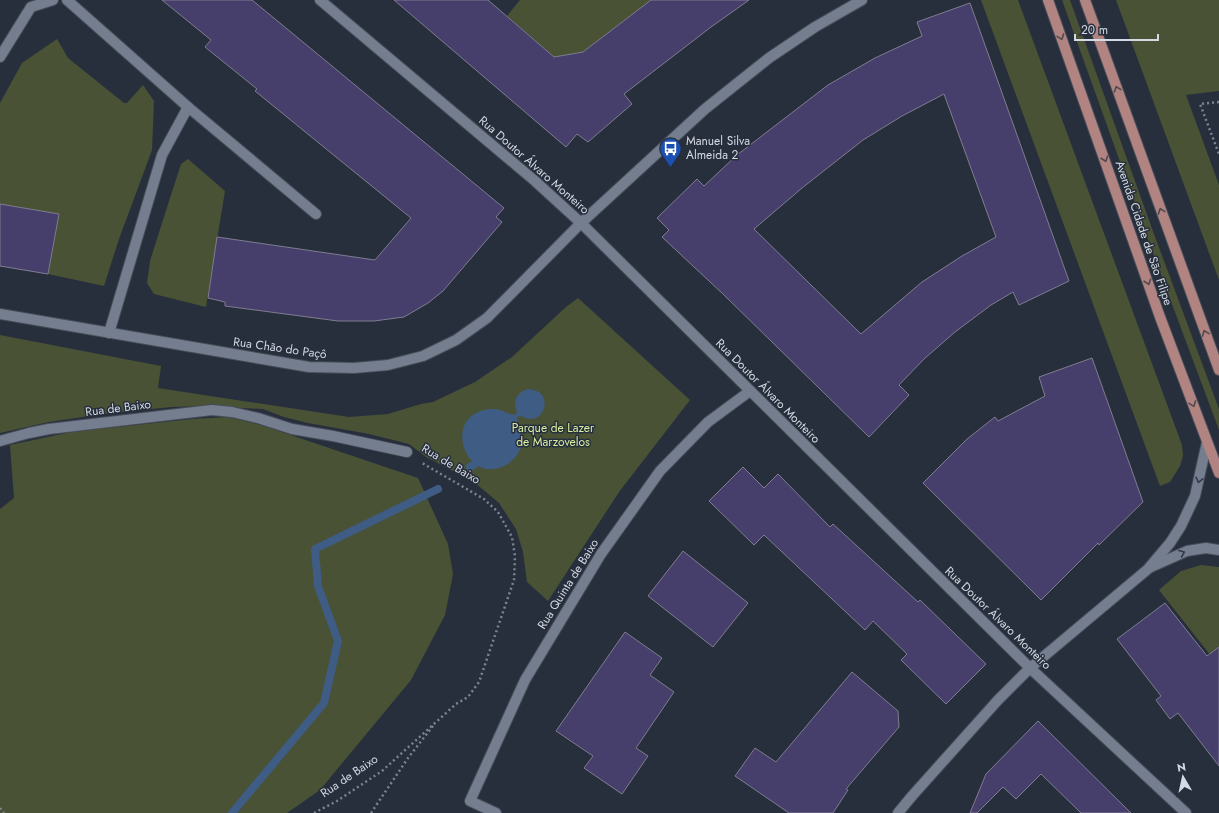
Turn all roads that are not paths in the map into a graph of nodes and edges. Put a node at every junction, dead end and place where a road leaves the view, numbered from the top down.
1 (53, 0) edge
2 (66, 0) edge
3 (320, 0) edge
4 (862, 0) edge
5 (1048, 0) edge
6 (1085, 0) edge
7 (332, 4) edge
8 (0, 56) edge
9 (188, 107) junction
10 (316, 214) dead end
11 (581, 223) junction
12 (0, 314) edge
13 (108, 333) junction
14 (1219, 370) edge
15 (750, 391) junction
16 (0, 442) edge
17 (1207, 442) junction
18 (407, 452) road end
19 (1219, 473) edge
20 (1219, 550) edge
21 (1148, 569) junction
22 (1030, 668) junction
23 (496, 813) edge
24 (898, 813) edge
25 (1186, 813) edge

1 - 8 street
2 - 9 street
3 - 7 street, Rua Doutor Álvaro Monteiro
4 - 11 street, Rua Chão do Paçô
5 -> 17 main road, Avenida Cidade de São Filipe
14 -> 6 main road, Avenida Cidade de São Filipe
7 - 11 street, Rua Doutor Álvaro Monteiro
9 - 10 street
9 - 13 street
11 - 13 street, Rua Chão do Paçô
11 - 15 street, Rua Doutor Álvaro Monteiro
12 - 13 street, Rua Chão do Paçô
15 - 22 street, Rua Doutor Álvaro Monteiro
15 - 23 street, Rua Quinta de Baixo
16 - 18 street, Rua de Baixo
17 - 19 main road, Avenida Cidade de São Filipe
17 -> 21 street
21 -> 20 street
21 - 22 street
22 - 24 street
22 - 25 street, Rua Doutor Álvaro Monteiro

